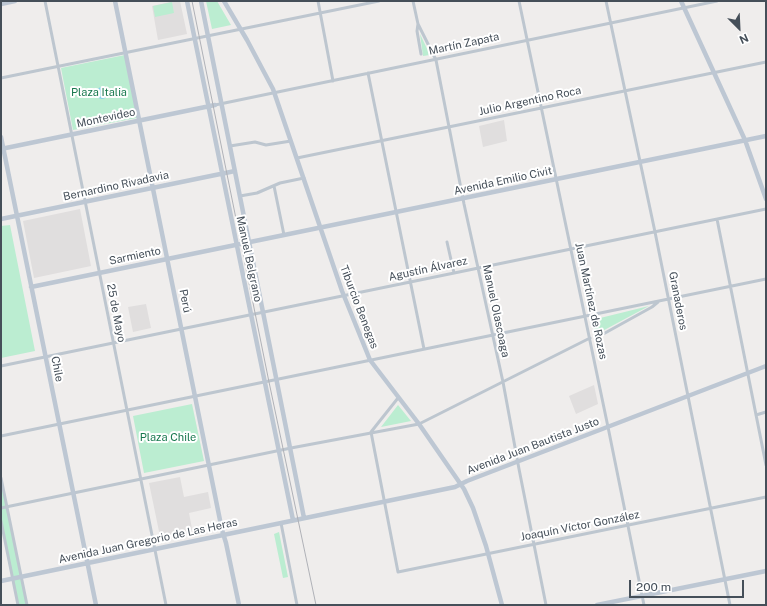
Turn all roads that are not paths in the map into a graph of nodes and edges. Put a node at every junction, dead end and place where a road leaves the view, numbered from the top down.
1 (15, 1) edge
2 (45, 1) edge
3 (115, 1) edge
4 (187, 1) edge
5 (201, 1) edge
6 (224, 1) edge
7 (318, 1) edge
8 (379, 1) edge
9 (413, 1) edge
10 (519, 1) edge
11 (606, 1) edge
12 (681, 1) edge
13 (718, 1) edge
14 (1, 4) edge
15 (684, 8) junction
16 (320, 13) junction
17 (611, 23) junction
18 (418, 24) junction
19 (241, 29) junction
20 (208, 36) junction
21 (195, 38) junction
22 (528, 40) junction
23 (125, 52) junction
24 (421, 54) dead end
25 (436, 60) junction
26 (766, 62) edge
27 (58, 66) junction
28 (714, 73) junction
29 (368, 74) junction
30 (1, 78) edge
31 (333, 81) junction
32 (626, 90) junction
33 (274, 93) junction
34 (222, 104) junction
35 (215, 105) joint
36 (208, 107) junction
37 (542, 108) junction
38 (139, 121) junction
39 (449, 127) junction
40 (71, 135) junction
41 (766, 136) edge
42 (1, 137) edge
43 (382, 140) junction
44 (745, 140) junction
45 (291, 141) junction
46 (230, 146) junction
47 (2, 149) edge
48 (297, 158) junction
49 (640, 162) junction
50 (235, 171) junction
51 (222, 174) junction
52 (304, 178) junction
53 (557, 179) junction
54 (274, 186) junction
55 (153, 188) junction
56 (240, 196) junction
57 (463, 198) junction
58 (766, 199) edge
59 (85, 202) junction
60 (766, 209) edge
61 (396, 212) junction
62 (17, 216) junction
63 (1, 219) edge
64 (717, 219) junction
65 (321, 227) junction
66 (655, 232) junction
67 (284, 235) junction
68 (249, 242) junction
69 (447, 242) dead end
70 (243, 243) joint
71 (237, 245) junction
72 (571, 249) junction
73 (167, 259) junction
74 (478, 268) junction
75 (99, 273) junction
76 (454, 273) junction
77 (766, 279) edge
78 (410, 282) junction
79 (730, 286) junction
80 (31, 287) junction
81 (344, 296) junction
82 (669, 299) junction
83 (660, 301) junction
84 (650, 303) junction
85 (652, 308) junction
86 (263, 312) junction
87 (251, 315) junction
88 (585, 316) junction
89 (182, 329) junction
90 (492, 335) junction
91 (590, 338) junction
92 (596, 338) dead end
93 (113, 343) junction
94 (424, 349) junction
95 (45, 357) junction
96 (370, 360) junction
97 (1, 366) edge
98 (766, 366) edge
99 (748, 373) junction
100 (277, 380) junction
101 (265, 382) junction
102 (503, 382) junction
103 (688, 396) junction
104 (195, 397) junction
105 (398, 398) junction
106 (127, 410) junction
107 (766, 412) edge
108 (756, 415) junction
109 (59, 424) junction
110 (419, 424) junction
111 (608, 427) junction
112 (371, 433) junction
113 (1, 436) edge
114 (291, 448) junction
115 (279, 450) junction
116 (518, 462) junction
117 (209, 465) junction
118 (766, 465) edge
119 (1, 478) edge
120 (140, 479) junction
121 (461, 485) junction
122 (73, 493) junction
123 (766, 497) edge
124 (384, 502) junction
125 (7, 506) junction
126 (1, 508) edge
127 (710, 508) junction
128 (302, 519) junction
129 (293, 520) junction
130 (1, 521) edge
131 (281, 523) junction
132 (628, 525) junction
133 (223, 535) junction
134 (533, 544) junction
135 (154, 549) junction
136 (488, 553) junction
137 (87, 563) junction
138 (766, 570) edge
139 (21, 576) junction
140 (13, 578) junction
141 (725, 579) junction
142 (1, 581) edge
143 (642, 596) junction
144 (18, 605) edge
145 (27, 605) edge
146 (96, 605) edge
147 (166, 605) edge
148 (239, 605) edge
149 (298, 605) edge
150 (502, 605) edge
151 (546, 605) edge
152 (597, 605) edge
153 (644, 605) edge
154 (730, 605) edge

1 - 14 street
2 - 27 street, 25 de Mayo
3 - 23 street, Perú
4 - 21 street, Manuel Belgrano
5 - 20 street, Manuel Belgrano
6 - 19 street, Tiburcio Benegas
7 - 16 street
8 - 16 street
9 - 18 street, Manuel Olascoaga
10 - 22 street, Juan Martínez de Rozas
11 - 17 street, Granaderos
12 - 15 street
13 - 15 street, Martín Zapata
15 - 17 street, Martín Zapata
15 - 28 street
16 - 19 street
16 - 31 street
17 - 22 street, Martín Zapata
17 - 32 street, Granaderos
18 - 24 street, Manuel Olascoaga
18 - 25 street, Manuel Olascoaga
19 - 20 street
19 - 33 street, Tiburcio Benegas
20 - 21 street
20 - 34 street, Manuel Belgrano
21 - 23 street
21 - 36 street, Manuel Belgrano
22 - 25 street, Martín Zapata
22 - 37 street, Juan Martínez de Rozas
23 - 27 street
23 - 38 street, Perú
25 - 29 street, Martín Zapata
25 - 39 street, Manuel Olascoaga
26 - 28 street, Julio Argentino Roca
27 - 30 street
27 - 40 street, 25 de Mayo
28 - 32 street, Julio Argentino Roca
28 - 44 street
29 - 31 street, Martín Zapata
29 - 43 street
31 - 33 street, Martín Zapata
32 - 37 street, Julio Argentino Roca
32 - 49 street, Granaderos
33 - 34 street, Martín Zapata
33 - 45 street, Tiburcio Benegas
34 - 35 street, Martín Zapata
34 - 46 street, Manuel Belgrano
35 - 36 street, Montevideo
36 - 38 street, Montevideo
36 - 51 street, Manuel Belgrano
37 - 39 street, Julio Argentino Roca
37 - 53 street, Juan Martínez de Rozas
38 - 40 street, Montevideo
38 - 55 street, Perú
39 - 43 street, Julio Argentino Roca
39 - 57 street, Manuel Olascoaga
40 - 47 street, Montevideo
40 - 59 street, 25 de Mayo
41 - 44 street, Avenida Emilio Civit
42 - 47 street, Chile
43 - 48 street, Julio Argentino Roca
43 - 61 street
44 - 49 street, Avenida Emilio Civit
44 - 58 street
45 - 46 street
45 - 48 street, Tiburcio Benegas
46 - 50 street, Manuel Belgrano
47 - 62 street, Chile
48 - 52 street, Tiburcio Benegas
49 - 53 street, Avenida Emilio Civit
49 - 66 street, Granaderos
50 - 51 street, Bernardino Rivadavia
50 - 56 street, Manuel Belgrano
51 - 55 street, Bernardino Rivadavia
51 - 71 street, Manuel Belgrano
52 - 54 street
52 - 65 street, Tiburcio Benegas
53 - 57 street, Avenida Emilio Civit
53 - 72 street, Juan Martínez de Rozas
54 - 56 street
54 - 67 street
55 - 59 street, Bernardino Rivadavia
55 - 73 street, Perú
56 - 68 street, Manuel Belgrano
57 - 61 street, Avenida Emilio Civit
57 - 74 street, Manuel Olascoaga
59 - 62 street, Bernardino Rivadavia
59 - 75 street, 25 de Mayo
60 - 64 street, Agustín Álvarez
61 - 65 street, Avenida Emilio Civit
61 - 78 street
62 - 63 street, Bernardino Rivadavia
62 - 80 street, Chile
64 - 66 street, Agustín Álvarez
64 - 79 street
65 - 67 street, Avenida Emilio Civit
65 - 81 street, Tiburcio Benegas
66 - 72 street, Agustín Álvarez
66 - 82 street, Granaderos
67 - 68 street, Avenida Emilio Civit
68 - 70 street, Avenida Emilio Civit
68 - 86 street, Manuel Belgrano
69 - 76 street
70 - 71 street, Sarmiento
71 - 73 street, Sarmiento
71 - 87 street, Manuel Belgrano
72 - 74 street, Agustín Álvarez
72 - 88 street, Juan Martínez de Rozas
73 - 75 street, Sarmiento
73 - 89 street, Perú
74 - 76 street, Agustín Álvarez
74 - 90 street, Manuel Olascoaga
75 - 80 street, Sarmiento
75 - 93 street, 25 de Mayo
76 - 78 street, Agustín Álvarez
77 - 79 street
78 - 81 street, Agustín Álvarez
78 - 94 street
79 - 82 street
79 - 99 street
80 - 95 street, Chile
81 - 86 street, Agustín Álvarez
81 - 96 street, Tiburcio Benegas
82 - 83 street
82 - 103 street, Granaderos
83 - 84 street
83 - 85 street
84 - 85 street
84 - 88 street
85 - 92 street
86 - 87 street, Agustín Álvarez
86 - 100 street, Manuel Belgrano
87 - 89 street, Agustín Álvarez
87 - 101 street, Manuel Belgrano
88 - 90 street
88 - 91 street, Juan Martínez de Rozas
89 - 93 street, Agustín Álvarez
89 - 104 street, Perú
90 - 94 street
90 - 102 street, Manuel Olascoaga
91 - 102 street
91 - 111 street, Juan Martínez de Rozas
93 - 95 street, Agustín Álvarez
93 - 106 street, 25 de Mayo
94 - 96 street
95 - 97 street, Agustín Álvarez
95 - 109 street, Chile
96 - 100 street
96 - 105 street, Tiburcio Benegas
98 - 99 street, Avenida Juan Bautista Justo
99 - 103 street, Avenida Juan Bautista Justo
99 - 108 street
100 - 101 street
100 - 114 street, Manuel Belgrano
101 - 104 street
101 - 115 street, Manuel Belgrano
102 - 110 street
102 - 116 street, Manuel Olascoaga
103 - 111 street, Avenida Juan Bautista Justo
103 - 127 street, Granaderos
104 - 106 street
104 - 117 street, Perú
105 - 110 street, Tiburcio Benegas
105 - 112 street
106 - 109 street
106 - 120 street, 25 de Mayo
107 - 108 street
108 - 118 street
109 - 113 street
109 - 122 street, Chile
110 - 112 street
110 - 121 street, Tiburcio Benegas
111 - 116 street, Avenida Juan Bautista Justo
111 - 132 street, Juan Martínez de Rozas
112 - 114 street
112 - 124 street
114 - 115 street
114 - 128 street, Manuel Belgrano
115 - 117 street
115 - 129 street, Manuel Belgrano
116 - 121 street, Avenida Juan Bautista Justo
116 - 134 street, Manuel Olascoaga
117 - 120 street
117 - 133 street, Perú
119 - 125 street
120 - 122 street
120 - 135 street, 25 de Mayo
121 - 124 street, Avenida Juan Bautista Justo
121 - 136 street, Tiburcio Benegas
122 - 125 street
122 - 137 street, Chile
123 - 127 street, Joaquín Víctor González
124 - 128 street, Avenida Juan Bautista Justo
124 - 136 street, Joaquín Víctor González
125 - 126 street
125 - 139 street
127 - 132 street, Joaquín Víctor González
127 - 141 street, Granaderos
128 - 129 street, Avenida Juan Gregorio de Las Heras
129 - 131 street, Avenida Juan Gregorio de Las Heras
130 - 140 street
131 - 133 street, Avenida Juan Gregorio de Las Heras
131 - 149 street
132 - 134 street, Joaquín Víctor González
132 - 143 street, Juan Martínez de Rozas
133 - 135 street, Avenida Juan Gregorio de Las Heras
133 - 148 street, Perú
134 - 136 street, Joaquín Víctor González
134 - 151 street, Manuel Olascoaga
135 - 137 street, Avenida Juan Gregorio de Las Heras
135 - 147 street, 25 de Mayo
136 - 150 street, Tiburcio Benegas
137 - 139 street, Avenida Juan Gregorio de Las Heras
137 - 146 street, Chile
138 - 141 street
139 - 140 street, Avenida Juan Gregorio de Las Heras
139 - 145 street
140 - 142 street, Avenida Juan Gregorio de Las Heras
140 - 144 street
141 - 143 street
141 - 154 street, Granaderos
143 - 152 street
143 - 153 street, Juan Martínez de Rozas

